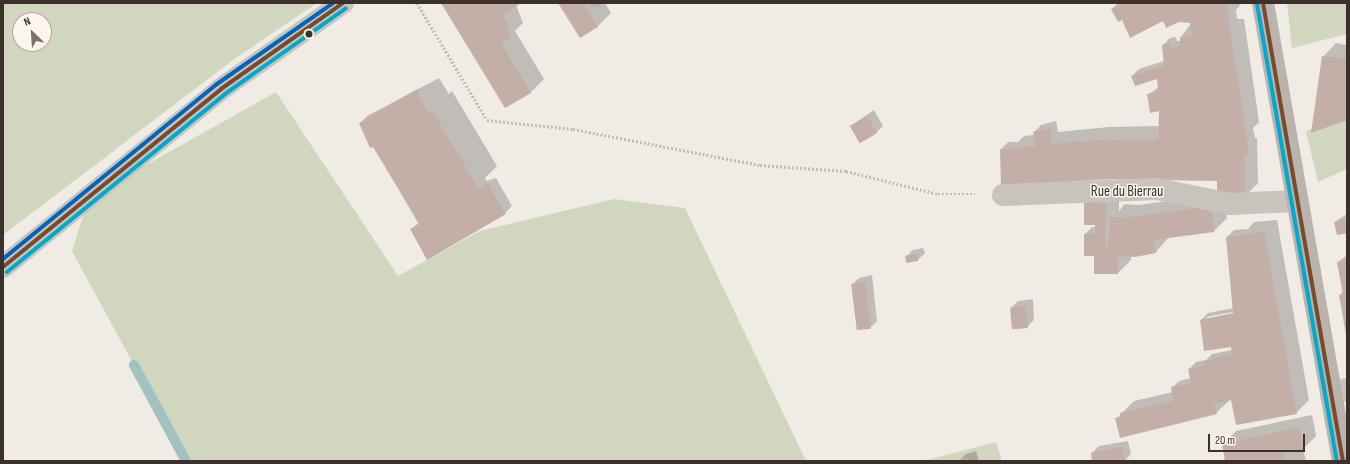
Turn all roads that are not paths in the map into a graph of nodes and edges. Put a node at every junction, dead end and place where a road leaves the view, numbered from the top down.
1 (343, 3) edge
2 (1263, 3) edge
3 (1003, 195) road end
4 (1297, 201) junction
5 (3, 267) edge
6 (1339, 393) edge
7 (1343, 461) edge

1 - 5 street
2 - 4 street
3 - 4 street, Rue du Bierrau
4 - 6 street
6 - 7 street

